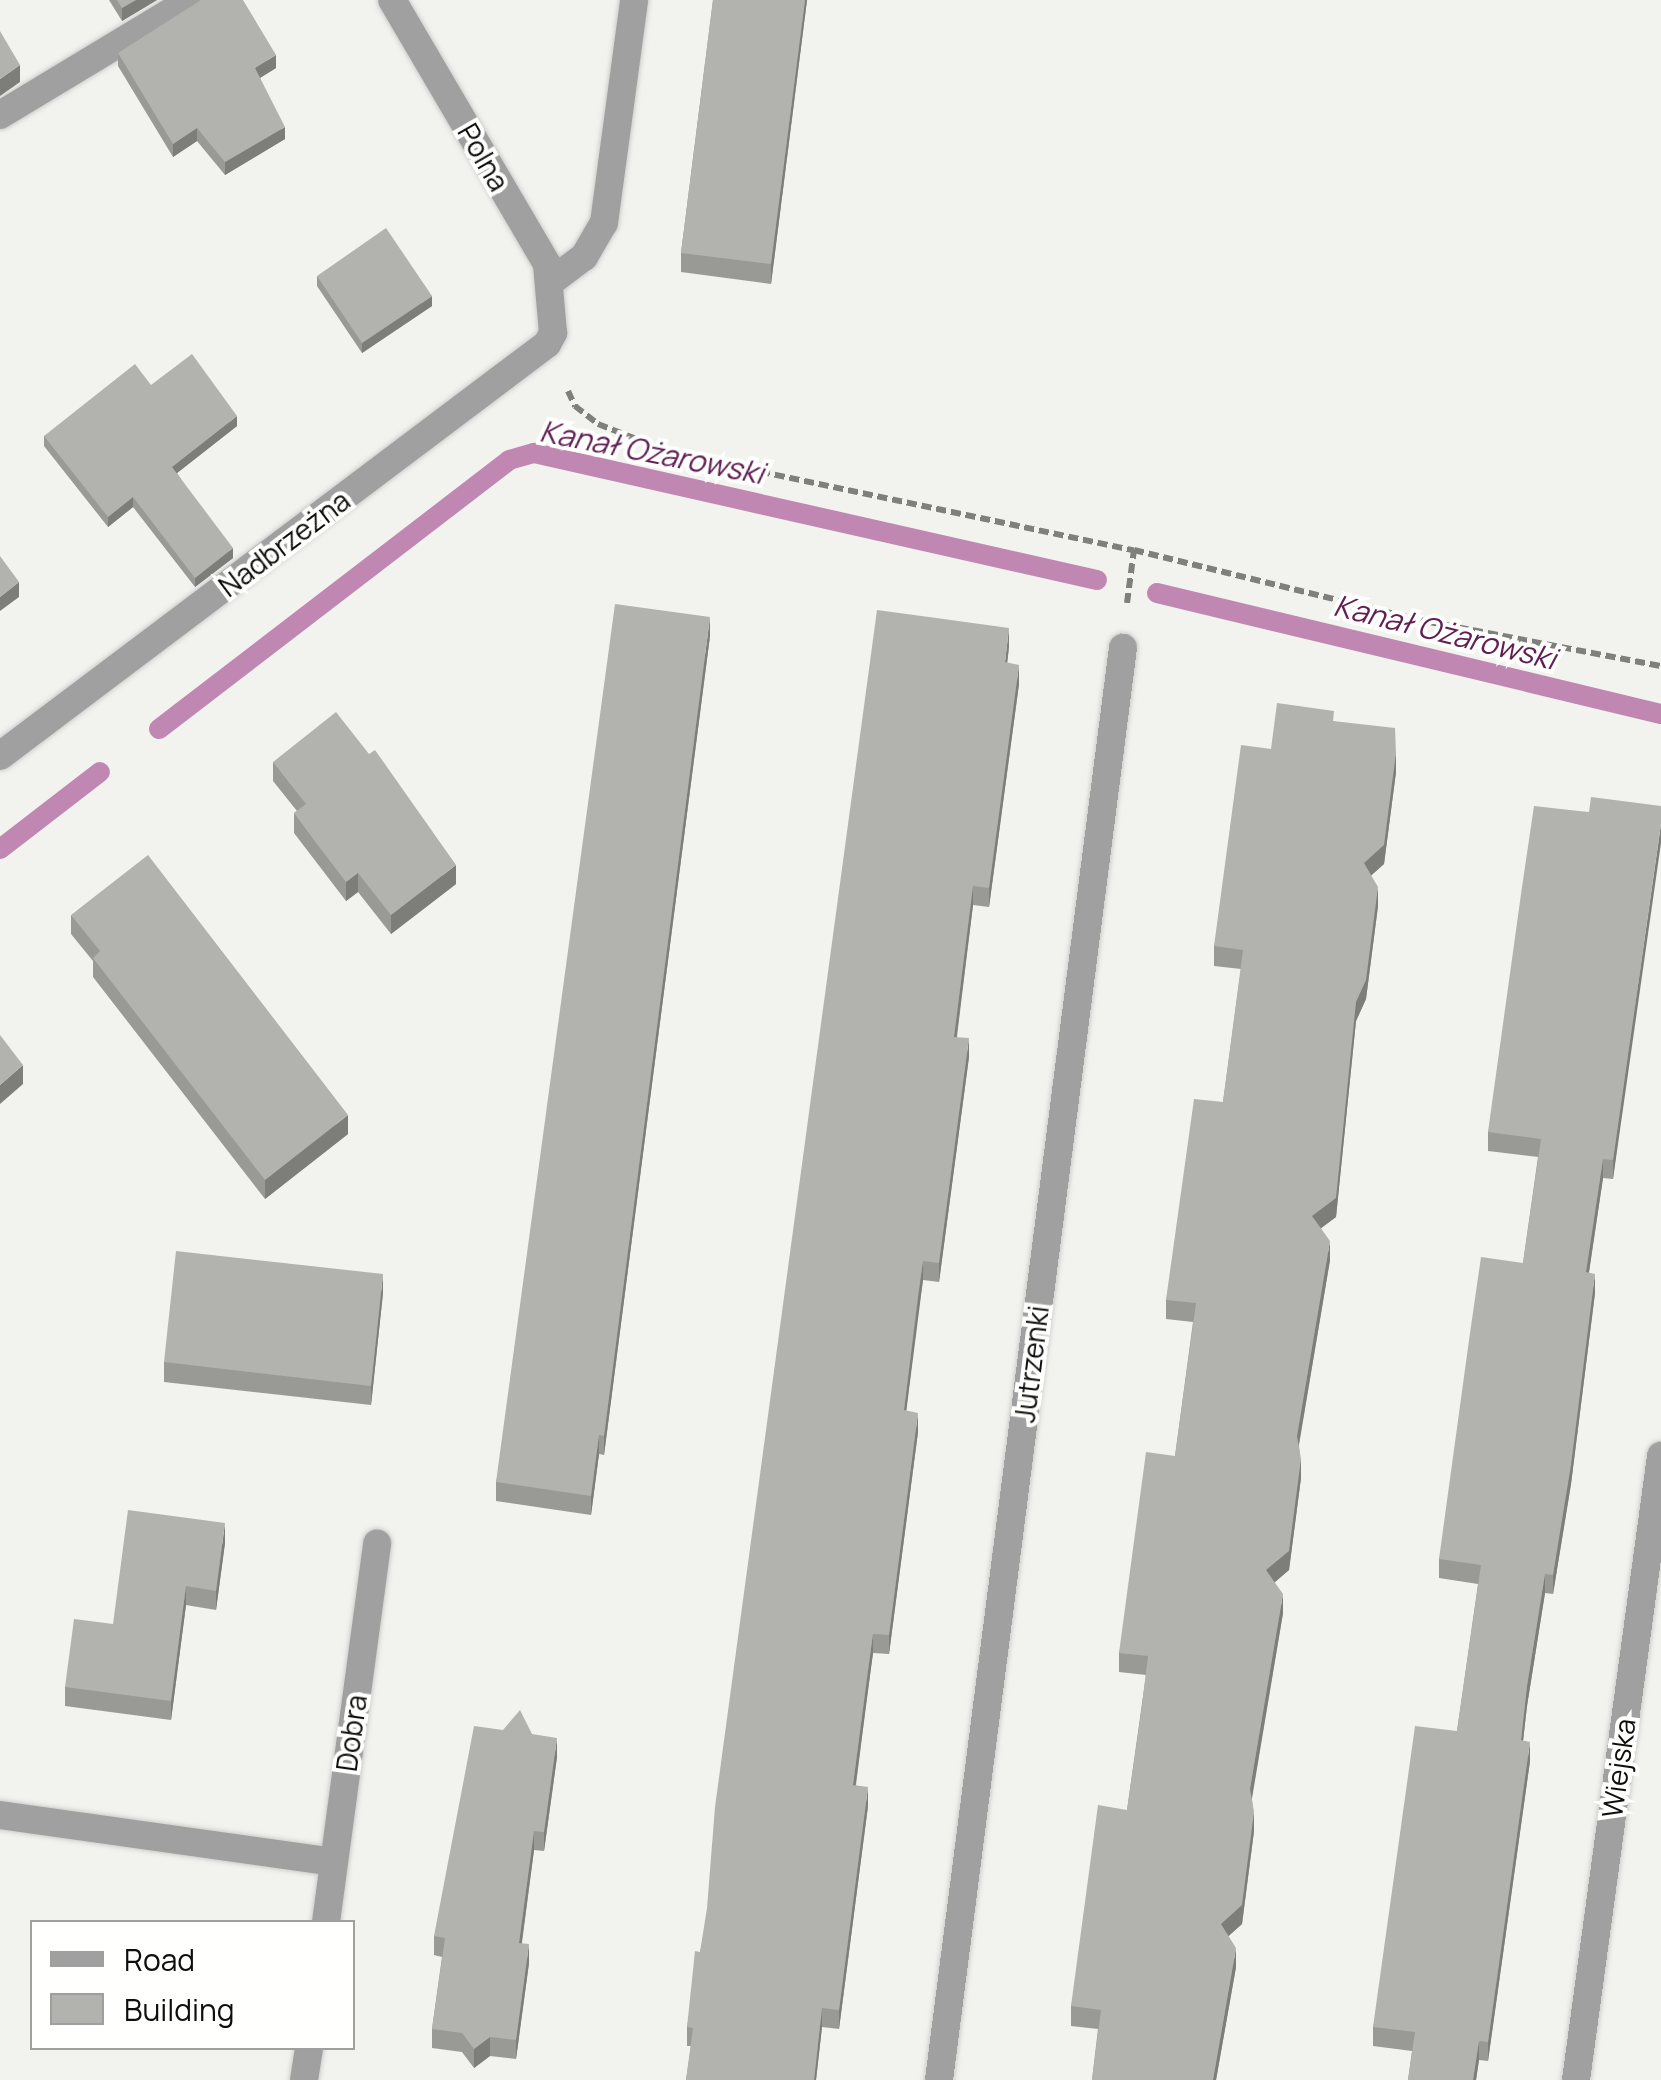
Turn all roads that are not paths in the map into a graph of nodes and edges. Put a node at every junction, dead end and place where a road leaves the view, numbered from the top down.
1 (191, 0) edge
2 (392, 0) edge
3 (634, 0) edge
4 (0, 116) edge
5 (553, 280) junction
6 (552, 333) joint
7 (1123, 648) dead end
8 (0, 756) edge
9 (1661, 1456) edge
10 (377, 1542) dead end
11 (0, 1814) edge
12 (334, 1862) junction
13 (326, 1920) edge
14 (309, 2050) edge
15 (304, 2080) edge
16 (939, 2080) edge
17 (1576, 2080) edge

1 - 4 street
2 - 5 street, Polna
3 - 5 street
5 - 6 street, Polna
6 - 8 street, Nadbrzeżna
7 - 16 street, Jutrzenki
9 - 17 street, Wiejska
10 - 12 street, Dobra
11 - 12 street
12 - 13 street, Dobra
14 - 15 street

